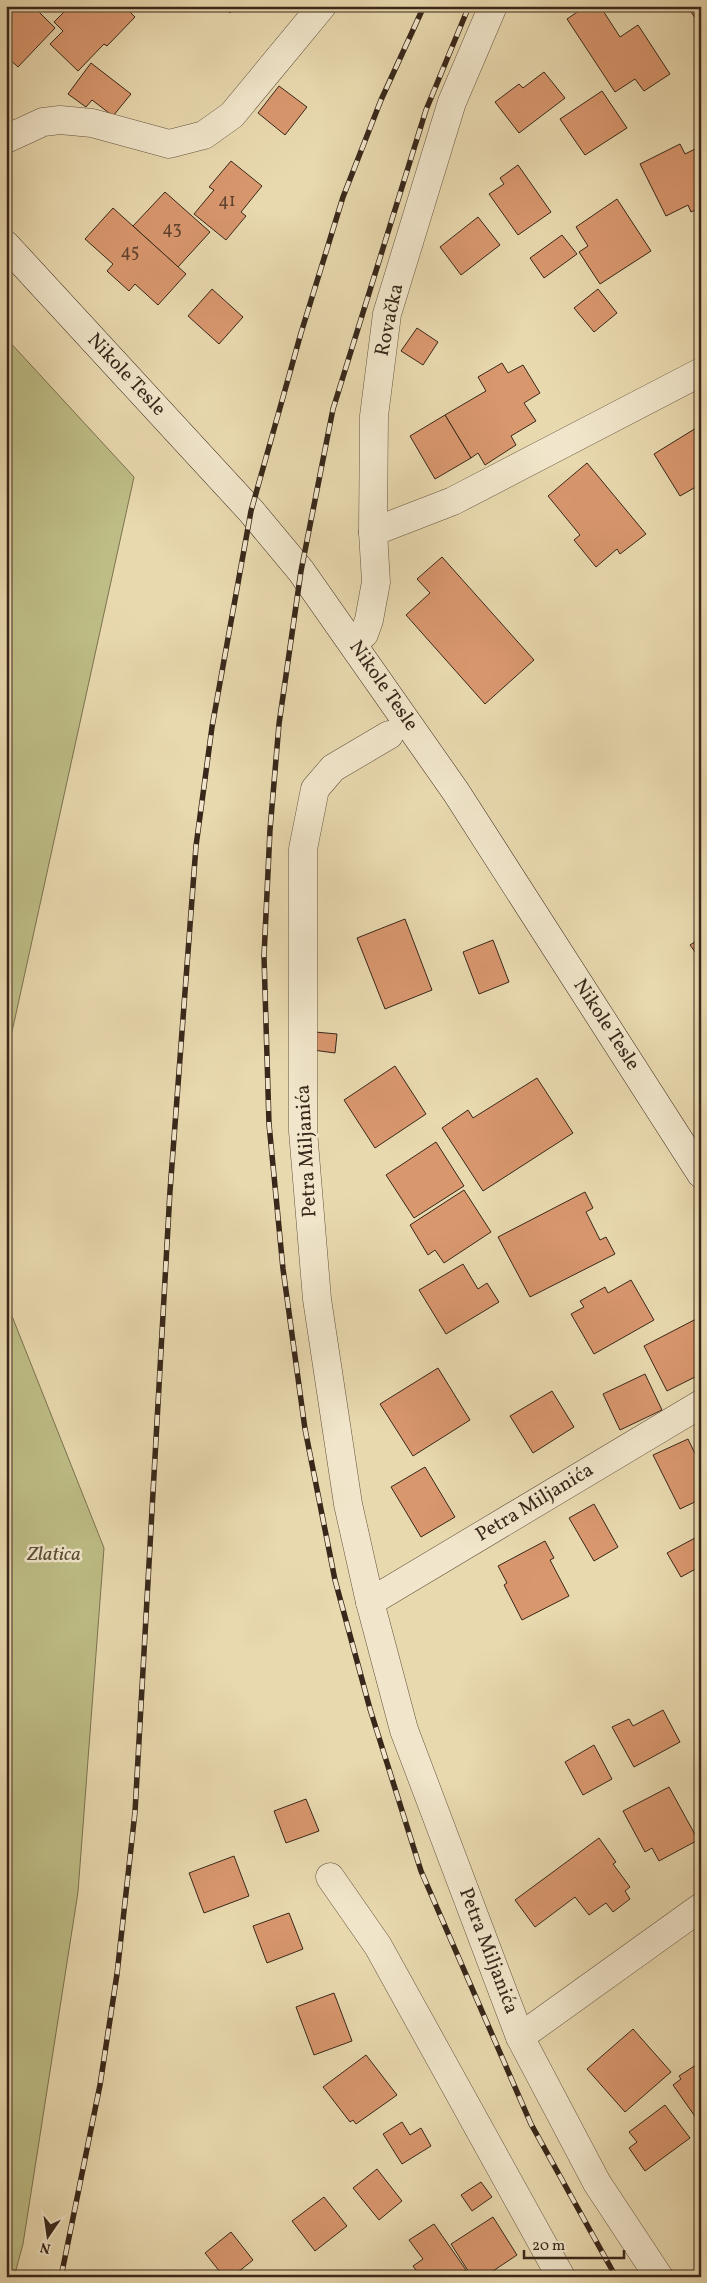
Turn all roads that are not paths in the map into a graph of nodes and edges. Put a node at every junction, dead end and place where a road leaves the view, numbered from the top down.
1 (322, 6) edge
2 (493, 6) edge
3 (6, 139) edge
4 (6, 245) edge
5 (701, 372) edge
6 (373, 532) junction
7 (353, 643) junction
8 (389, 735) dead end
9 (701, 1174) edge
10 (701, 1404) edge
11 (370, 1602) junction
12 (330, 1877) dead end
13 (701, 1907) edge
14 (520, 2037) junction
15 (561, 2277) edge
16 (659, 2277) edge

1 - 3 street
2 - 6 street, Rovačka
4 - 7 street, Nikole Tesle
5 - 6 street
6 - 7 street, Rovačka
7 - 9 street, Nikole Tesle
8 - 11 street, Petra Miljanića
10 - 11 street, Petra Miljanića
11 - 14 street, Petra Miljanića
12 - 15 street
13 - 14 street
14 - 16 street, Petra Miljanića

